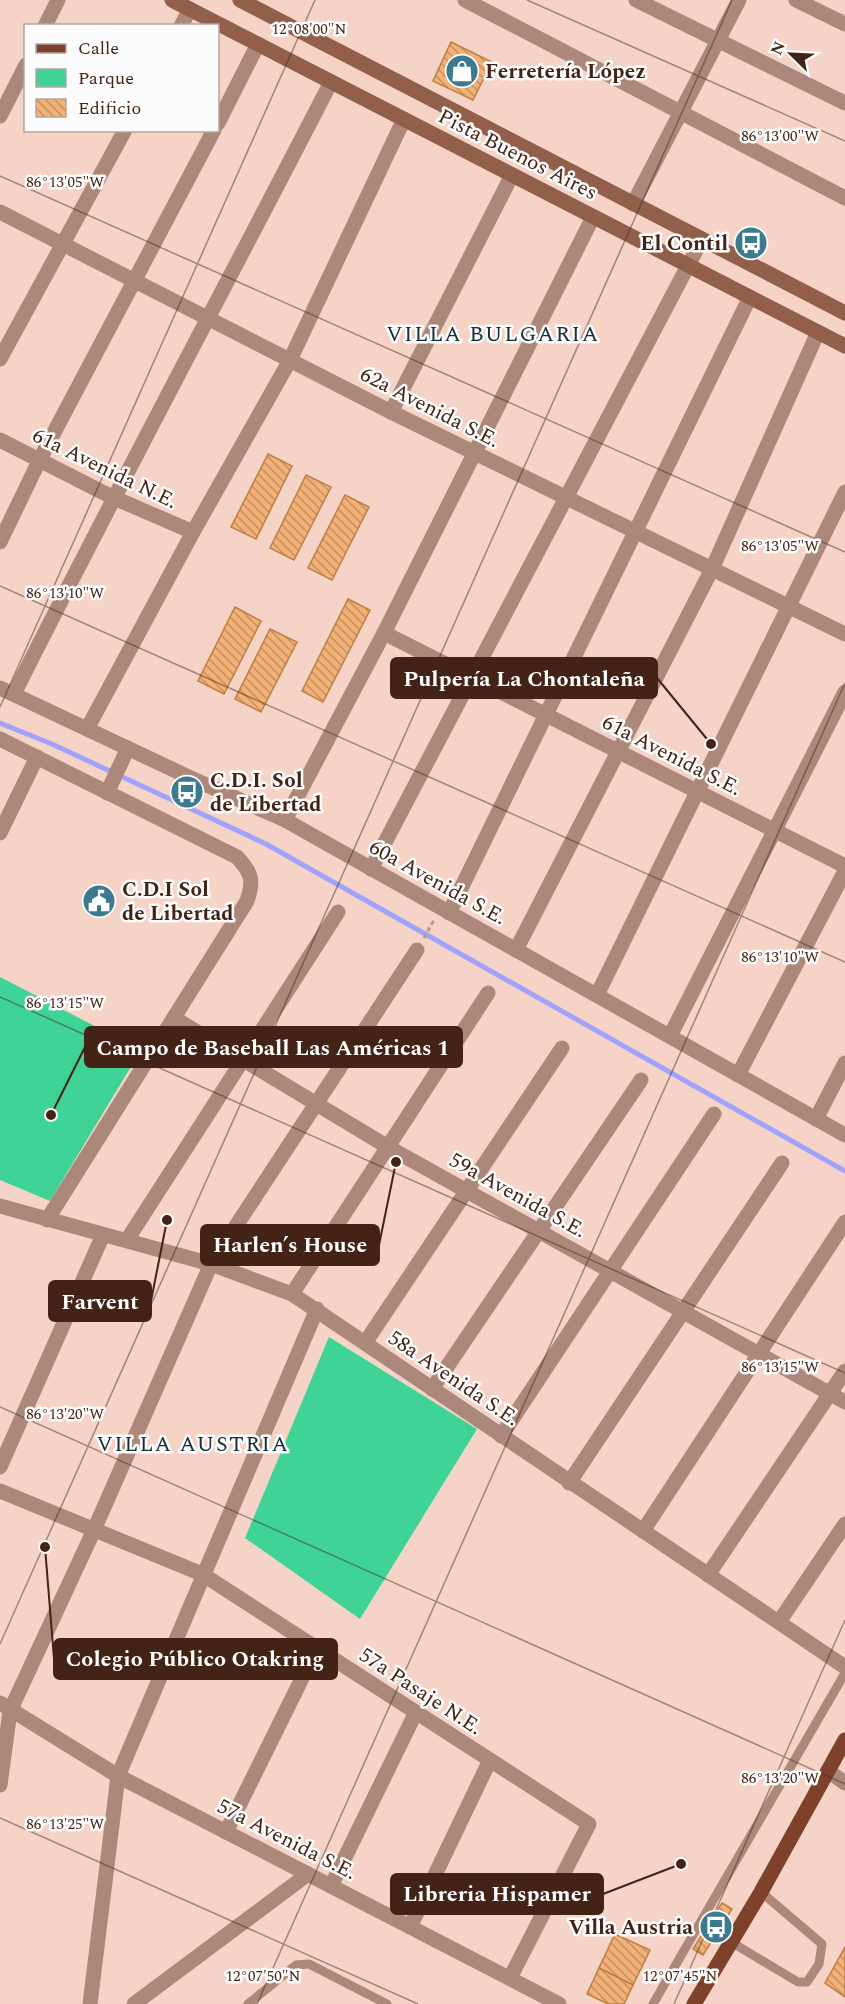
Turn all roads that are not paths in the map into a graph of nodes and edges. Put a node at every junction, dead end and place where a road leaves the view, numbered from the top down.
1 (58, 0) edge
2 (172, 0) edge
3 (465, 0) edge
4 (636, 0) edge
5 (739, 0) edge
6 (796, 0) edge
7 (244, 1) edge
8 (190, 9) junction
9 (46, 24) edge
10 (183, 24) edge
11 (845, 24) edge
12 (718, 40) junction
13 (258, 44) junction
14 (24, 69) edge
15 (331, 82) junction
16 (845, 103) edge
17 (681, 113) junction
18 (0, 116) edge
19 (404, 119) junction
20 (219, 121) edge
21 (124, 132) edge
22 (213, 132) edge
23 (512, 175) junction
24 (845, 198) edge
25 (633, 204) junction
26 (0, 212) edge
27 (593, 217) junction
28 (702, 239) junction
29 (64, 245) junction
30 (688, 265) junction
31 (136, 281) junction
32 (750, 297) junction
33 (845, 313) edge
34 (210, 319) junction
35 (818, 332) junction
36 (845, 346) edge
37 (0, 359) edge
38 (290, 360) junction
39 (392, 412) junction
40 (0, 440) edge
41 (475, 453) junction
42 (39, 459) junction
43 (845, 492) edge
44 (112, 497) junction
45 (567, 498) junction
46 (193, 532) junction
47 (636, 532) junction
48 (0, 542) edge
49 (712, 569) junction
50 (789, 606) junction
51 (384, 633) junction
52 (845, 634) edge
53 (471, 677) junction
54 (7, 691) edge
55 (845, 692) edge
56 (547, 716) junction
57 (87, 729) junction
58 (0, 739) edge
59 (128, 748) junction
60 (620, 752) junction
61 (37, 757) junction
62 (110, 787) junction
63 (697, 791) junction
64 (285, 820) junction
65 (773, 830) junction
66 (0, 833) edge
67 (845, 866) edge
68 (371, 869) junction
69 (845, 871) edge
70 (338, 912) dead end
71 (442, 916) junction
72 (417, 950) road end
73 (516, 950) junction
74 (489, 993) dead end
75 (597, 995) junction
76 (174, 1018) junction
77 (670, 1036) junction
78 (561, 1048) dead end
79 (242, 1061) junction
80 (845, 1063) edge
81 (738, 1074) junction
82 (641, 1080) dead end
83 (315, 1104) junction
84 (714, 1114) dead end
85 (816, 1119) junction
86 (845, 1135) edge
87 (388, 1147) junction
88 (782, 1163) dead end
89 (466, 1191) junction
90 (0, 1206) edge
91 (47, 1220) junction
92 (845, 1222) edge
93 (539, 1231) junction
94 (103, 1235) junction
95 (127, 1240) junction
96 (211, 1264) junction
97 (610, 1271) junction
98 (292, 1294) junction
99 (317, 1309) junction
100 (683, 1312) junction
101 (365, 1342) junction
102 (759, 1354) junction
103 (845, 1371) edge
104 (432, 1389) junction
105 (830, 1394) junction
106 (845, 1402) edge
107 (501, 1436) junction
108 (0, 1467) edge
109 (569, 1483) junction
110 (0, 1491) edge
111 (845, 1524) edge
112 (94, 1530) junction
113 (643, 1531) junction
114 (202, 1574) junction
115 (708, 1575) junction
116 (779, 1622) junction
117 (317, 1648) junction
118 (845, 1667) edge
119 (845, 1673) edge
120 (5, 1707) edge
121 (416, 1712) junction
122 (845, 1740) edge
123 (490, 1761) junction
124 (828, 1771) junction
125 (118, 1776) junction
126 (845, 1783) edge
127 (0, 1785) edge
128 (226, 1832) junction
129 (308, 1874) junction
130 (331, 1886) junction
131 (760, 1892) junction
132 (410, 1927) junction
133 (731, 1942) junction
134 (510, 1978) junction
135 (90, 2004) edge
136 (134, 2004) edge
137 (248, 2004) edge
138 (387, 2004) edge
139 (560, 2004) edge
140 (653, 2004) edge
141 (694, 2004) edge

1 - 9 street
2 - 8 main road, Pista Buenos Aires
3 - 17 street
4 - 12 street
5 - 12 street
6 - 11 street
7 - 25 main road, Pista Buenos Aires
8 - 10 street
8 - 13 main road, Pista Buenos Aires
12 - 16 street
12 - 17 street
13 - 15 main road, Pista Buenos Aires
13 - 20 street
14 - 18 street
15 - 19 main road, Pista Buenos Aires
15 - 34 street
17 - 24 street
17 - 25 street
19 - 23 main road, Pista Buenos Aires
19 - 38 street
21 - 29 street
22 - 31 street
23 - 27 main road, Pista Buenos Aires
23 - 39 street
25 - 28 main road, Pista Buenos Aires
26 - 29 street, 62a Avenida S.E.
27 - 30 main road, Pista Buenos Aires
27 - 41 street
28 - 30 street
28 - 33 main road, Pista Buenos Aires
29 - 31 street, 62a Avenida S.E.
29 - 37 street
30 - 32 main road, Pista Buenos Aires
30 - 45 street
31 - 34 street, 62a Avenida S.E.
31 - 42 street
32 - 35 main road, Pista Buenos Aires
32 - 47 street
34 - 38 street, 62a Avenida S.E.
34 - 44 street
35 - 36 main road, Pista Buenos Aires
35 - 49 street
38 - 39 street, 62a Avenida S.E.
38 - 46 street
39 - 41 street, 62a Avenida S.E.
40 - 42 street, 61a Avenida N.E.
41 - 45 street, 62a Avenida S.E.
41 - 51 street
42 - 44 street, 61a Avenida N.E.
42 - 48 street
43 - 50 street
44 - 46 street, 61a Avenida N.E.
44 - 54 street
45 - 47 street, 62a Avenida S.E.
45 - 53 street
46 - 57 street
47 - 49 street, 62a Avenida S.E.
47 - 56 street
49 - 50 street, 62a Avenida S.E.
49 - 60 street
50 - 52 street, 62a Avenida S.E.
50 - 63 street
51 - 53 street, 61a Avenida S.E.
51 - 64 street
53 - 56 street, 61a Avenida S.E.
53 - 68 street
54 - 57 street, 60a Avenida S.E.
55 - 65 street
56 - 60 street, 61a Avenida S.E.
56 - 71 street
57 - 59 street, 60a Avenida S.E.
58 - 61 street
59 - 62 street
59 - 64 street, 60a Avenida S.E.
60 - 63 street, 61a Avenida S.E.
60 - 73 street
61 - 62 street
61 - 66 street
62 - 76 street
63 - 65 street, 61a Avenida S.E.
63 - 75 street
64 - 68 street, 60a Avenida S.E.
65 - 67 street, 61a Avenida S.E.
65 - 77 street
68 - 71 street, 60a Avenida S.E.
69 - 81 street
70 - 79 street
71 - 73 street, 60a Avenida S.E.
72 - 83 street
73 - 75 street, 60a Avenida S.E.
74 - 87 street
75 - 77 street, 60a Avenida S.E.
76 - 79 street, 59a Avenida S.E.
76 - 91 street
77 - 81 street, 60a Avenida S.E.
78 - 89 street
79 - 83 street, 59a Avenida S.E.
79 - 95 street
80 - 85 street
81 - 85 street, 60a Avenida S.E.
82 - 93 street
83 - 87 street, 59a Avenida S.E.
83 - 96 street
84 - 97 street
85 - 86 street, 60a Avenida S.E.
87 - 89 street, 59a Avenida S.E.
87 - 98 street
88 - 100 street
89 - 93 street, 59a Avenida S.E.
89 - 101 street
90 - 91 street, 58a Avenida S.E.
91 - 94 street, 58a Avenida S.E.
92 - 102 street
93 - 97 street, 59a Avenida S.E.
93 - 104 street
94 - 95 street, 58a Avenida S.E.
94 - 108 street
95 - 96 street, 58a Avenida S.E.
96 - 98 street, 58a Avenida S.E.
96 - 112 street
97 - 100 street, 59a Avenida S.E.
97 - 107 street
98 - 99 street, 58a Avenida S.E.
99 - 101 street, 58a Avenida S.E.
99 - 114 street
100 - 102 street, 59a Avenida S.E.
100 - 109 street
101 - 104 street, 58a Avenida S.E.
102 - 105 street, 59a Avenida S.E.
102 - 113 street
103 - 105 street
104 - 107 street, 58a Avenida S.E.
105 - 106 street, 59a Avenida S.E.
105 - 115 street
107 - 109 street, 58a Avenida S.E.
109 - 113 street, 58a Avenida S.E.
110 - 112 street, 57a Pasaje N.E.
111 - 116 street
112 - 114 street, 57a Pasaje N.E.
112 - 120 street
113 - 115 street, 58a Avenida S.E.
114 - 117 street, 57a Pasaje N.E.
114 - 125 street
115 - 116 street, 58a Avenida S.E.
116 - 118 street, 58a Avenida S.E.
117 - 121 street, 57a Pasaje N.E.
117 - 128 street
119 - 140 lane
120 - 125 street, 57a Avenida S.E.
120 - 127 street
121 - 123 street, 57a Pasaje N.E.
121 - 130 street
122 - 124 main road
123 - 132 street
123 - 134 street, 57a Pasaje N.E.
124 - 126 street
124 - 131 main road
125 - 128 street, 57a Avenida S.E.
125 - 135 street
128 - 129 street, 57a Avenida S.E.
129 - 130 street, 57a Avenida S.E.
129 - 136 street
130 - 132 street, 57a Avenida S.E.
131 - 133 main road
131 - 133 lane
132 - 134 street, 57a Avenida S.E.
133 - 141 main road
134 - 139 street, 57a Avenida S.E.
137 - 138 lane

